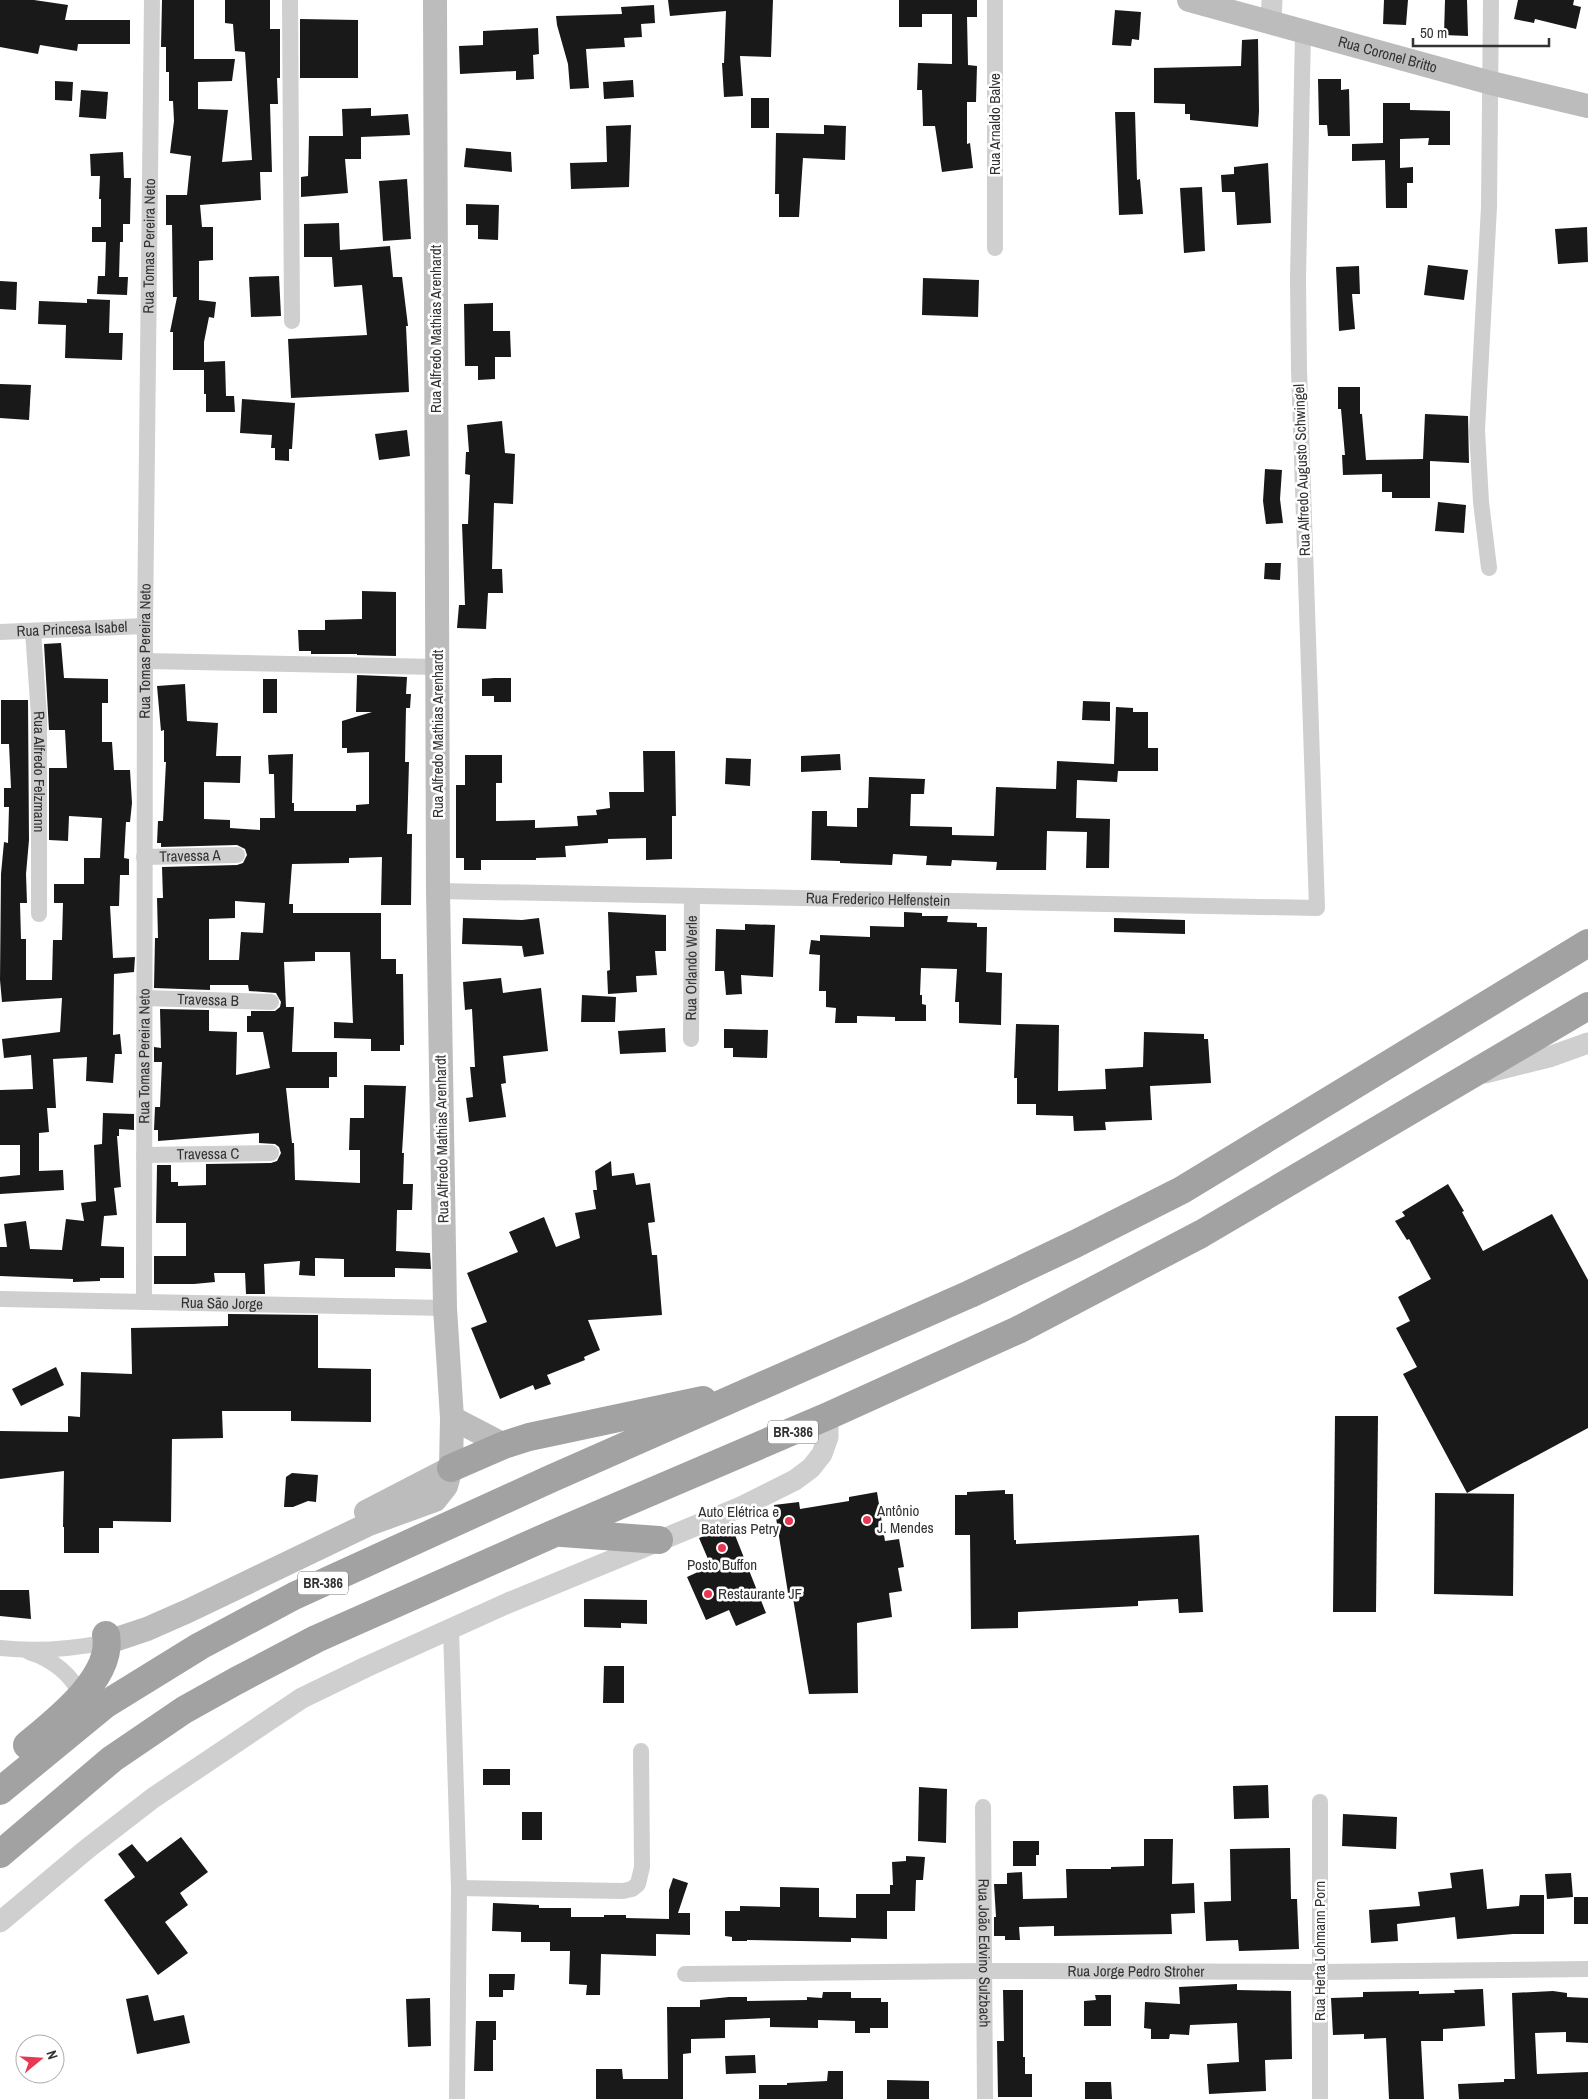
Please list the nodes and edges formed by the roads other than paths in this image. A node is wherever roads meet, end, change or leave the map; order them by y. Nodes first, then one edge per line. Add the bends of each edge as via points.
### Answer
1 (152, 0) edge
2 (290, 0) edge
3 (435, 0) edge
4 (994, 0) edge
5 (1189, 0) edge
6 (1491, 0) edge
7 (1272, 12) edge
8 (1303, 31) junction
9 (1491, 83) junction
10 (1588, 106) edge
11 (995, 248) dead end
12 (292, 321) dead end
13 (1489, 568) dead end
14 (145, 626) junction
15 (33, 630) junction
16 (0, 632) edge
17 (145, 661) junction
18 (438, 667) junction
19 (237, 855) dead end
20 (144, 857) junction
21 (438, 891) junction
22 (692, 896) junction
23 (1317, 908) joint
24 (39, 914) dead end
25 (1588, 943) edge
26 (144, 998) junction
27 (271, 1002) dead end
28 (1588, 1006) edge
29 (691, 1039) dead end
30 (1588, 1044) edge
31 (1469, 1077) junction
32 (271, 1153) dead end
33 (144, 1154) junction
34 (0, 1299) edge
35 (144, 1302) junction
36 (445, 1308) junction
37 (761, 1387) junction
38 (828, 1416) junction
39 (452, 1418) junction
40 (504, 1445) junction
41 (451, 1468) junction
42 (555, 1533) junction
43 (659, 1540) junction
44 (451, 1630) junction
45 (107, 1639) junction
46 (0, 1647) edge
47 (25, 1651) junction
48 (81, 1697) junction
49 (640, 1750) dead end
50 (0, 1768) edge
51 (0, 1791) edge
52 (1320, 1802) dead end
53 (983, 1807) dead end
54 (0, 1854) edge
55 (459, 1888) junction
56 (0, 1922) edge
57 (1588, 1969) edge
58 (983, 1971) junction
59 (1320, 1972) junction
60 (685, 1974) dead end
61 (457, 2099) edge
62 (985, 2099) edge
63 (1320, 2099) edge

1 - 14 street, Rua Tomas Pereira Neto
2 - 12 street
3 - 18 main road, Rua Alfredo Mathias Arenhardt
4 - 11 street, Rua Arnaldo Balve
5 - 7 main road, Rua Coronel Britto
6 - 9 street
7 - 8 main road, Rua Coronel Britto
8 - 9 main road, Rua Coronel Britto
8 - 23 street, Rua Alfredo Augusto Schwingel via 1299,370
9 - 10 main road, Rua Coronel Britto
9 - 13 street via 1489,207 1476,430
14 - 15 street, Rua Princesa Isabel
14 - 17 street, Rua Tomas Pereira Neto
15 - 16 street, Rua Princesa Isabel
15 - 24 street, Rua Alfredo Felzmann via 39,716
17 - 18 street
17 - 20 street, Rua Tomas Pereira Neto
18 - 21 main road, Rua Alfredo Mathias Arenhardt
19 - 20 street, Travessa A
20 - 26 street, Rua Tomas Pereira Neto
21 - 22 street, Rua Frederico Helfenstein
21 - 36 main road, Rua Alfredo Mathias Arenhardt
22 - 23 street, Rua Frederico Helfenstein
22 - 29 street, Rua Orlando Werle
25 - 37 highway, BR-386 via 1182,1190 970,1294
26 - 27 street, Travessa B
26 - 33 street, Rua Tomas Pereira Neto
28 - 31 highway, BR-386
30 - 31 street
31 - 38 highway, BR-386 via 1201,1234 1096,1290 1018,1330
32 - 33 street, Travessa C
33 - 35 street, Rua Tomas Pereira Neto
34 - 35 street, Rua São Jorge
35 - 36 street, Rua São Jorge
36 - 39 main road, Rua Alfredo Mathias Arenhardt
37 - 40 highway via 552,1431
37 - 51 highway, BR-386 via 294,1596 200,1646 106,1704
38 - 42 highway, BR-386
38 - 43 street via 828,1437 822,1454 795,1480 741,1507
39 - 40 main road
39 - 41 main road, Rua Alfredo Mathias Arenhardt
40 - 41 highway
41 - 45 main road via 293,1550
42 - 43 highway
42 - 54 highway, BR-386 via 316,1639 184,1710 112,1760
43 - 44 street
44 - 55 street
44 - 56 street via 302,1698 255,1728 153,1798
45 - 46 street
45 - 47 street via 69,1649
45 - 48 highway via 96,1678
46 - 47 street
47 - 48 street via 40,1655 65,1672
48 - 50 highway
49 - 55 street via 642,1867 638,1884 632,1889
52 - 59 street, Rua Herta Lohmann Porn
53 - 58 street, Rua João Edvino Sulzbach
55 - 61 street
57 - 59 street, Rua Jorge Pedro Stroher
58 - 59 street, Rua Jorge Pedro Stroher
58 - 60 street, Rua Jorge Pedro Stroher
58 - 62 street, Rua João Edvino Sulzbach
59 - 63 street, Rua Herta Lohmann Porn

